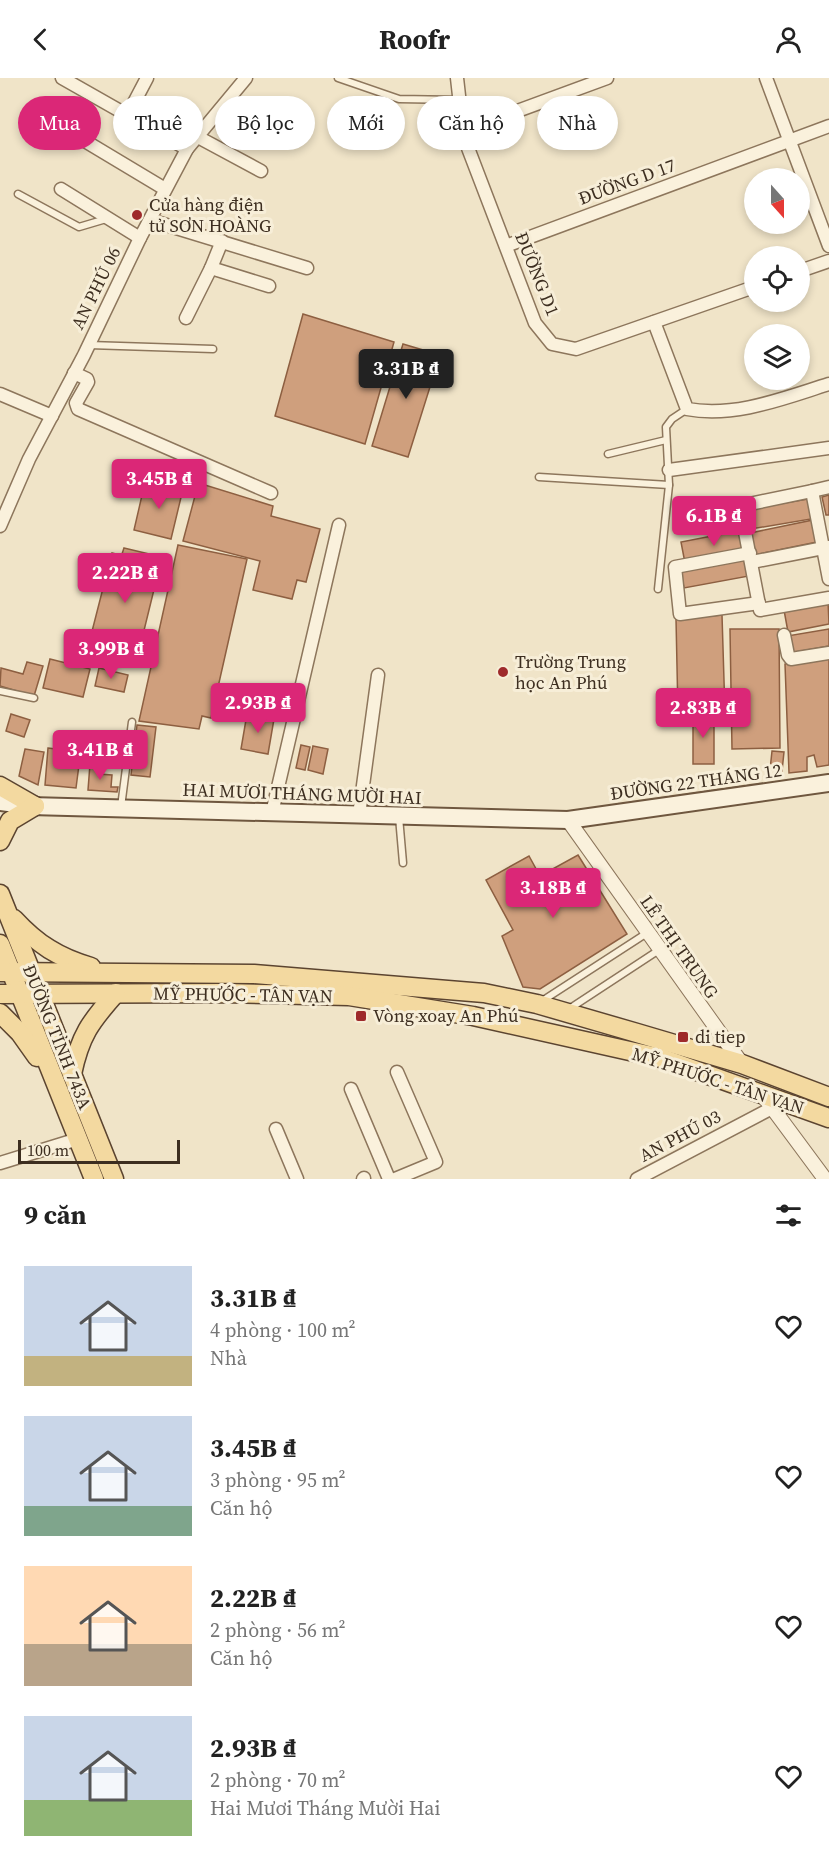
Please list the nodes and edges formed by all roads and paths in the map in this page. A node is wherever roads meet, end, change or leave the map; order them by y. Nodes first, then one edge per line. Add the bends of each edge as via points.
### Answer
1 (62, 78) edge
2 (147, 78) edge
3 (246, 78) edge
4 (338, 78) edge
5 (457, 78) edge
6 (607, 78) edge
7 (766, 78) edge
8 (138, 96) edge
9 (459, 96) edge
10 (417, 99) edge
11 (113, 108) edge
12 (525, 108) edge
13 (829, 126) edge
14 (203, 128) edge
15 (203, 140) edge
16 (790, 140) junction
17 (100, 150) edge
18 (186, 150) edge
19 (469, 150) edge
20 (261, 171) dead end
21 (60, 189) dead end
22 (165, 189) junction
23 (18, 194) dead end
24 (107, 219) junction
25 (150, 220) junction
26 (140, 238) junction
27 (222, 241) junction
28 (506, 246) junction
29 (829, 246) edge
30 (829, 261) edge
31 (211, 268) junction
32 (307, 268) dead end
33 (810, 268) edge
34 (269, 286) dead end
35 (744, 290) edge
36 (186, 318) dead end
37 (654, 322) junction
38 (88, 345) junction
39 (213, 349) dead end
40 (74, 373) junction
41 (829, 384) edge
42 (0, 394) edge
43 (687, 409) junction
44 (52, 416) junction
45 (666, 440) junction
46 (829, 448) edge
47 (609, 454) dead end
48 (669, 470) junction
49 (540, 477) dead end
50 (669, 485) junction
51 (829, 488) edge
52 (812, 491) junction
53 (271, 493) dead end
54 (740, 506) junction
55 (682, 516) dead end
56 (339, 525) dead end
57 (0, 526) edge
58 (826, 548) edge
59 (751, 557) junction
60 (829, 579) edge
61 (658, 589) dead end
62 (829, 598) edge
63 (759, 603) junction
64 (784, 635) dead end
65 (829, 653) edge
66 (378, 675) dead end
67 (0, 691) edge
68 (34, 698) dead end
69 (132, 722) dead end
70 (829, 783) edge
71 (0, 786) edge
72 (0, 802) edge
73 (35, 806) junction
74 (121, 807) junction
75 (272, 813) junction
76 (359, 815) junction
77 (399, 816) junction
78 (568, 820) junction
79 (0, 841) edge
80 (403, 863) dead end
81 (3, 902) edge
82 (647, 933) junction
83 (0, 944) edge
84 (659, 950) junction
85 (6, 972) edge
86 (32, 973) junction
87 (113, 974) junction
88 (19, 993) junction
89 (40, 993) junction
90 (116, 993) junction
91 (0, 994) edge
92 (537, 1004) junction
93 (564, 1012) junction
94 (0, 1013) edge
95 (742, 1065) junction
96 (397, 1072) dead end
97 (72, 1074) junction
98 (351, 1089) dead end
99 (829, 1097) edge
100 (62, 1099) junction
101 (767, 1101) junction
102 (829, 1118) edge
103 (276, 1129) dead end
104 (78, 1139) junction
105 (0, 1163) edge
106 (412, 1176) edge
107 (94, 1179) edge
108 (114, 1179) edge
109 (297, 1179) edge
110 (389, 1179) edge
111 (395, 1179) edge
112 (637, 1179) edge
113 (825, 1179) edge

1 - 11 street
2 - 8 street
3 - 14 street, AN PHÚ 06
4 - 10 lane via 399,99
5 - 9 street, ĐƯỜNG D1
6 - 12 street
7 - 16 street
13 - 16 street, ĐƯỜNG D 17
15 - 20 street
16 - 28 street, ĐƯỜNG D 17
16 - 29 street
17 - 22 street
18 - 22 street, AN PHÚ 06
19 - 28 street, ĐƯỜNG D1
21 - 24 street
22 - 25 street, AN PHÚ 06
23 - 24 lane via 79,227
24 - 26 street
25 - 26 street, AN PHÚ 06
25 - 27 street
26 - 38 street, AN PHÚ 06
27 - 31 street
27 - 32 street
28 - 37 street, ĐƯỜNG D1 via 535,323 552,344 576,349
30 - 33 street
31 - 34 street
31 - 36 street
35 - 37 street, ĐƯỜNG D1
37 - 43 street
38 - 39 lane
38 - 40 street, AN PHÚ 06
40 - 44 street, AN PHÚ 06
40 - 53 street via 88,382 76,403 78,409
41 - 43 street via 752,407
42 - 44 street
43 - 45 lane via 666,427
44 - 57 street, AN PHÚ 06
45 - 47 lane
45 - 48 lane
46 - 48 street
48 - 50 lane
49 - 50 lane
50 - 61 lane
51 - 52 street
52 - 54 street
52 - 58 street
54 - 55 street
54 - 59 street
56 - 75 street
58 - 59 street
58 - 60 street
59 - 63 street
59 - 63 street via 675,567 680,614
62 - 63 street via 760,610
64 - 65 street via 791,659
66 - 76 street
67 - 68 lane
69 - 74 lane
70 - 78 main road, ĐƯỜNG 22 THÁNG 12
71 - 73 main road
72 - 73 main road, HAI MƯƠI THÁNG MƯỜI HAI
73 - 74 main road, HAI MƯƠI THÁNG MƯỜI HAI
73 - 79 main road via 10,821
74 - 75 main road, HAI MƯƠI THÁNG MƯỜI HAI
75 - 76 main road, HAI MƯƠI THÁNG MƯỜI HAI
76 - 77 main road, HAI MƯƠI THÁNG MƯỜI HAI
77 - 78 main road, HAI MƯƠI THÁNG MƯỜI HAI
77 - 80 lane
78 - 82 street, LÊ THỊ TRUNG
81 - 86 main road, ĐƯỜNG TỈNH 743A
81 - 87 main road via 40,943 67,960
82 - 84 street, LÊ THỊ TRUNG
82 - 92 lane
83 - 85 main road, ĐƯỜNG TỈNH 743A
84 - 93 lane
84 - 95 street, LÊ THỊ TRUNG
85 - 86 main road, MỸ PHƯỚC - TÂN VẠN
85 - 88 main road, ĐƯỜNG TỈNH 743A
86 - 87 main road, MỸ PHƯỚC - TÂN VẠN
86 - 89 main road, ĐƯỜNG TỈNH 743A
87 - 92 main road, MỸ PHƯỚC - TÂN VẠN via 254,974 484,993
88 - 89 main road, MỸ PHƯỚC - TÂN VẠN
88 - 91 main road, MỸ PHƯỚC - TÂN VẠN
88 - 100 main road, ĐƯỜNG TỈNH 743A
89 - 90 main road, MỸ PHƯỚC - TÂN VẠN
89 - 97 main road, ĐƯỜNG TỈNH 743A
90 - 97 main road via 80,1041
90 - 101 main road, MỸ PHƯỚC - TÂN VẠN via 349,996 472,1016 661,1058
92 - 93 main road, MỸ PHƯỚC - TÂN VẠN
93 - 95 main road, MỸ PHƯỚC - TÂN VẠN
94 - 100 main road via 27,1043
95 - 99 main road, MỸ PHƯỚC - TÂN VẠN
95 - 101 main road
96 - 106 street via 436,1162
97 - 108 main road, ĐƯỜNG TỈNH 743A
98 - 110 street
100 - 104 main road, ĐƯỜNG TỈNH 743A
101 - 102 main road, MỸ PHƯỚC - TÂN VẠN
101 - 112 street, AN PHÚ 03
101 - 113 street
103 - 109 street
104 - 105 street
104 - 107 main road, ĐƯỜNG TỈNH 743A
106 - 111 street

